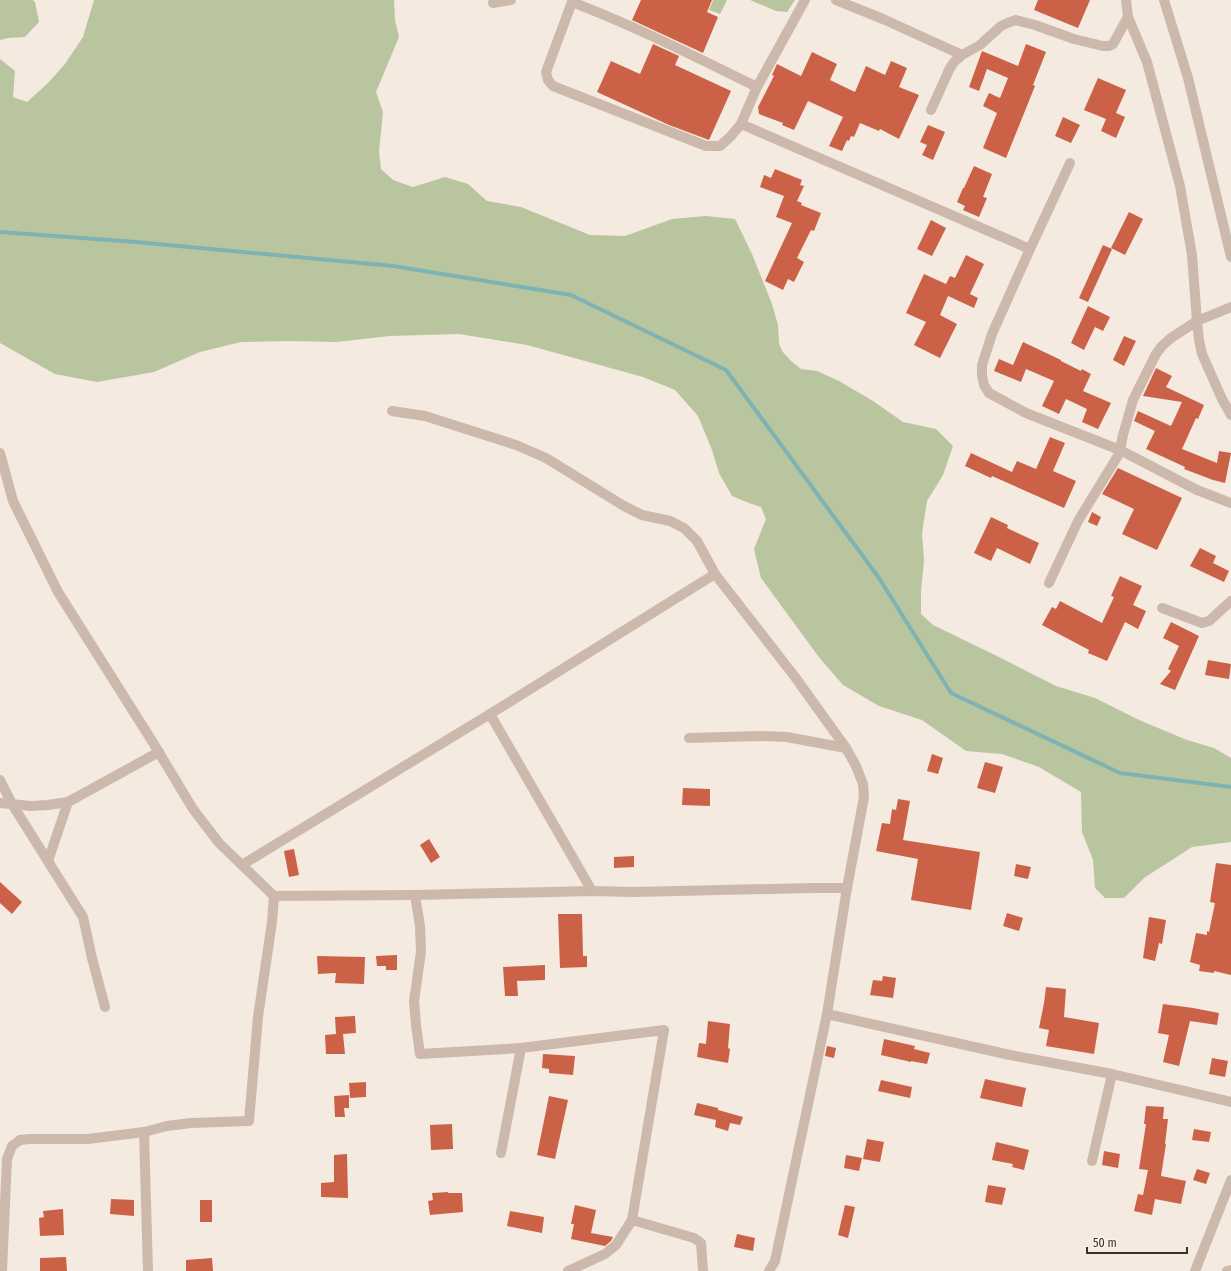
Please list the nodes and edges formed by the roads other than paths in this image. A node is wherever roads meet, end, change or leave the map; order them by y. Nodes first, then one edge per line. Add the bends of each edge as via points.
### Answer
1 (511, 0) edge
2 (805, 0) edge
3 (836, 0) edge
4 (1126, 0) edge
5 (1164, 0) edge
6 (569, 1) edge
7 (494, 3) dead end
8 (1128, 17) junction
9 (962, 55) junction
10 (757, 87) junction
11 (931, 110) dead end
12 (741, 124) junction
13 (1070, 163) dead end
14 (1030, 249) junction
15 (1231, 257) edge
16 (1231, 307) edge
17 (1197, 321) junction
18 (392, 411) dead end
19 (1231, 415) edge
20 (1120, 450) junction
21 (0, 453) edge
22 (1231, 504) edge
23 (715, 574) junction
24 (1049, 583) dead end
25 (1231, 601) edge
26 (1162, 608) dead end
27 (490, 714) junction
28 (689, 738) dead end
29 (846, 748) junction
30 (159, 752) junction
31 (0, 780) edge
32 (68, 802) junction
33 (0, 803) edge
34 (12, 804) junction
35 (48, 861) junction
36 (242, 865) junction
37 (847, 888) junction
38 (592, 891) junction
39 (415, 895) junction
40 (274, 896) junction
41 (105, 1007) dead end
42 (827, 1014) junction
43 (521, 1048) junction
44 (1112, 1074) junction
45 (1231, 1102) edge
46 (144, 1132) junction
47 (501, 1153) dead end
48 (1092, 1161) dead end
49 (1231, 1180) edge
50 (632, 1220) junction
51 (1231, 1270) edge
52 (2, 1271) edge
53 (148, 1271) edge
54 (568, 1271) edge
55 (703, 1271) edge
56 (769, 1271) edge
57 (1195, 1271) edge
58 (1227, 1271) edge

1 - 7 street
2 - 10 street
3 - 9 street
4 - 8 street
5 - 15 street via 1188,78
6 - 10 street via 639,30
6 - 12 street via 546,72 553,86 706,146 720,146
8 - 9 street via 1113,44 1109,46 1016,20 1001,26 980,45
8 - 17 street via 1147,62 1180,186 1192,255
9 - 11 street via 948,70
10 - 12 street
12 - 14 street
13 - 14 street
14 - 20 street via 992,334 982,365 984,385 989,393 1026,413
16 - 17 street
17 - 19 street via 1202,354
17 - 20 street via 1171,338 1156,354 1133,400
18 - 23 street via 425,416 516,445 546,458 624,506 642,515 670,521 684,528 697,541
20 - 22 street via 1197,490
20 - 24 street via 1078,521
21 - 30 street via 13,501 58,592
23 - 27 street
23 - 29 street
25 - 26 street via 1209,621 1202,623
27 - 36 street
27 - 38 street
28 - 29 street via 787,737
29 - 37 street via 863,784 864,797
30 - 32 street
30 - 36 street via 193,809 219,843
31 - 34 street
32 - 34 street via 48,806
32 - 35 street
33 - 34 street
34 - 35 street
35 - 41 street via 83,917
36 - 40 street
37 - 38 street
37 - 42 street
38 - 39 street
39 - 40 street
39 - 43 street via 421,952 414,1001 420,1054
40 - 46 street via 258,1018 249,1121 191,1123
42 - 44 street via 1010,1056
42 - 56 street via 774,1261
43 - 47 street
43 - 50 street via 664,1030
44 - 45 street
44 - 48 street
46 - 52 street via 88,1139 20,1140 12,1146 7,1159
46 - 53 street
49 - 57 street
50 - 54 street via 616,1245 605,1254
50 - 55 street via 694,1238 700,1243
51 - 58 street

